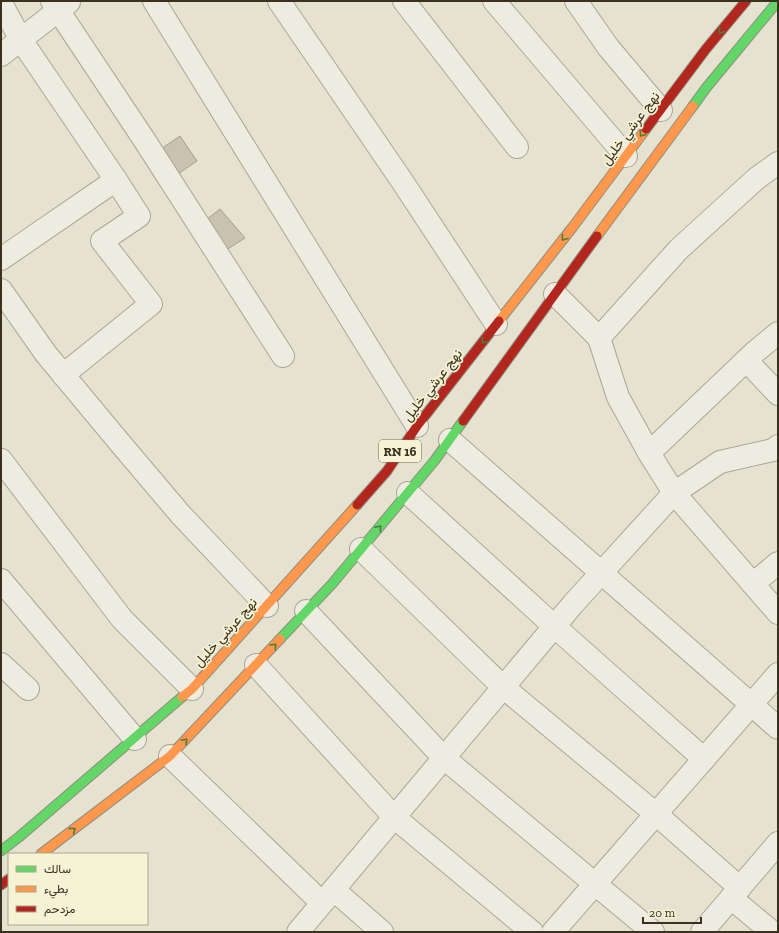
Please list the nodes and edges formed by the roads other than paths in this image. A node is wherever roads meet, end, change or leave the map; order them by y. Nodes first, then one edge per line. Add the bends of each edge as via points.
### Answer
1 (154, 1) edge
2 (279, 1) edge
3 (404, 1) edge
4 (494, 1) edge
5 (576, 1) edge
6 (746, 1) edge
7 (778, 1) edge
8 (1, 3) edge
9 (60, 4) edge
10 (21, 40) junction
11 (1, 55) edge
12 (661, 110) junction
13 (517, 147) dead end
14 (626, 156) junction
15 (778, 163) edge
16 (116, 180) junction
17 (1, 259) edge
18 (555, 294) junction
19 (2, 295) edge
20 (496, 324) junction
21 (778, 333) edge
22 (599, 338) junction
23 (283, 356) dead end
24 (747, 361) junction
25 (63, 375) junction
26 (778, 394) edge
27 (417, 426) junction
28 (450, 440) junction
29 (778, 446) edge
30 (649, 454) junction
31 (1, 460) edge
32 (674, 492) junction
33 (408, 493) junction
34 (361, 549) junction
35 (778, 564) edge
36 (601, 573) junction
37 (1, 580) edge
38 (753, 584) junction
39 (267, 606) junction
40 (306, 611) junction
41 (778, 613) edge
42 (554, 626) junction
43 (1, 664) edge
44 (256, 665) junction
45 (778, 674) edge
46 (503, 687) junction
47 (28, 689) dead end
48 (192, 689) junction
49 (751, 704) junction
50 (778, 728) edge
51 (135, 738) junction
52 (170, 756) junction
53 (444, 758) junction
54 (704, 759) junction
55 (656, 814) junction
56 (394, 817) junction
57 (778, 843) edge
58 (1, 851) edge
59 (43, 853) edge
60 (594, 884) junction
61 (735, 893) junction
62 (328, 897) junction
63 (298, 932) edge
64 (382, 932) edge
65 (532, 932) edge
66 (553, 932) edge
67 (653, 932) edge
68 (702, 932) edge
69 (772, 932) edge

1 - 27 street
2 - 20 street via 402,180
3 - 13 street
4 - 14 street
5 - 12 street via 608,47
6 -> 12 highway, نهج عرشي خليل / RN 16 via 706,49
7 - 18 highway, RN 16 via 706,88
8 - 10 street
9 - 10 street
9 - 23 street
10 - 11 street
10 - 16 street
12 -> 14 highway, نهج عرشي خليل / RN 16
14 -> 20 highway, نهج عرشي خليل / RN 16
15 - 22 street via 757,178 679,249
16 - 17 street
16 - 25 street via 139,216 102,241 151,304
18 - 22 street
18 - 28 highway, RN 16
19 - 25 street
20 -> 27 highway, نهج عرشي خليل / RN 16
21 - 24 street
22 - 30 street via 618,397
24 - 26 street
24 - 30 street
25 - 39 street via 181,515
27 - 39 highway, نهج عرشي خليل / RN 16 via 387,471
28 - 33 highway, RN 16
28 - 36 street
29 - 32 street via 773,450 720,462
30 - 32 street
31 - 48 street via 122,619
32 - 36 street
32 - 38 street
34 -> 33 highway, RN 16
33 - 42 street
34 - 40 highway, RN 16
34 - 46 street
35 - 38 street
36 - 42 street
36 - 49 street
37 - 51 street
38 - 41 street
39 - 48 highway, نهج عرشي خليل / RN 16
44 -> 40 highway, RN 16
40 - 53 street
42 - 46 street
42 - 54 street
43 - 47 street
52 -> 44 highway, RN 16
44 - 56 street
45 - 49 street
46 - 53 street
46 - 55 street
48 - 51 highway, نهج عرشي خليل / RN 16
49 - 50 street
49 - 54 street
51 - 58 highway, نهج عرشي خليل / RN 16
59 -> 52 highway, RN 16
52 - 62 street
53 - 56 street
53 - 60 street
54 - 55 street
55 - 60 street
55 - 61 street
56 - 62 street
56 - 65 street
57 - 61 street
60 - 66 street
60 - 67 street
61 - 68 street
61 - 69 street
62 - 63 street
62 - 64 street

